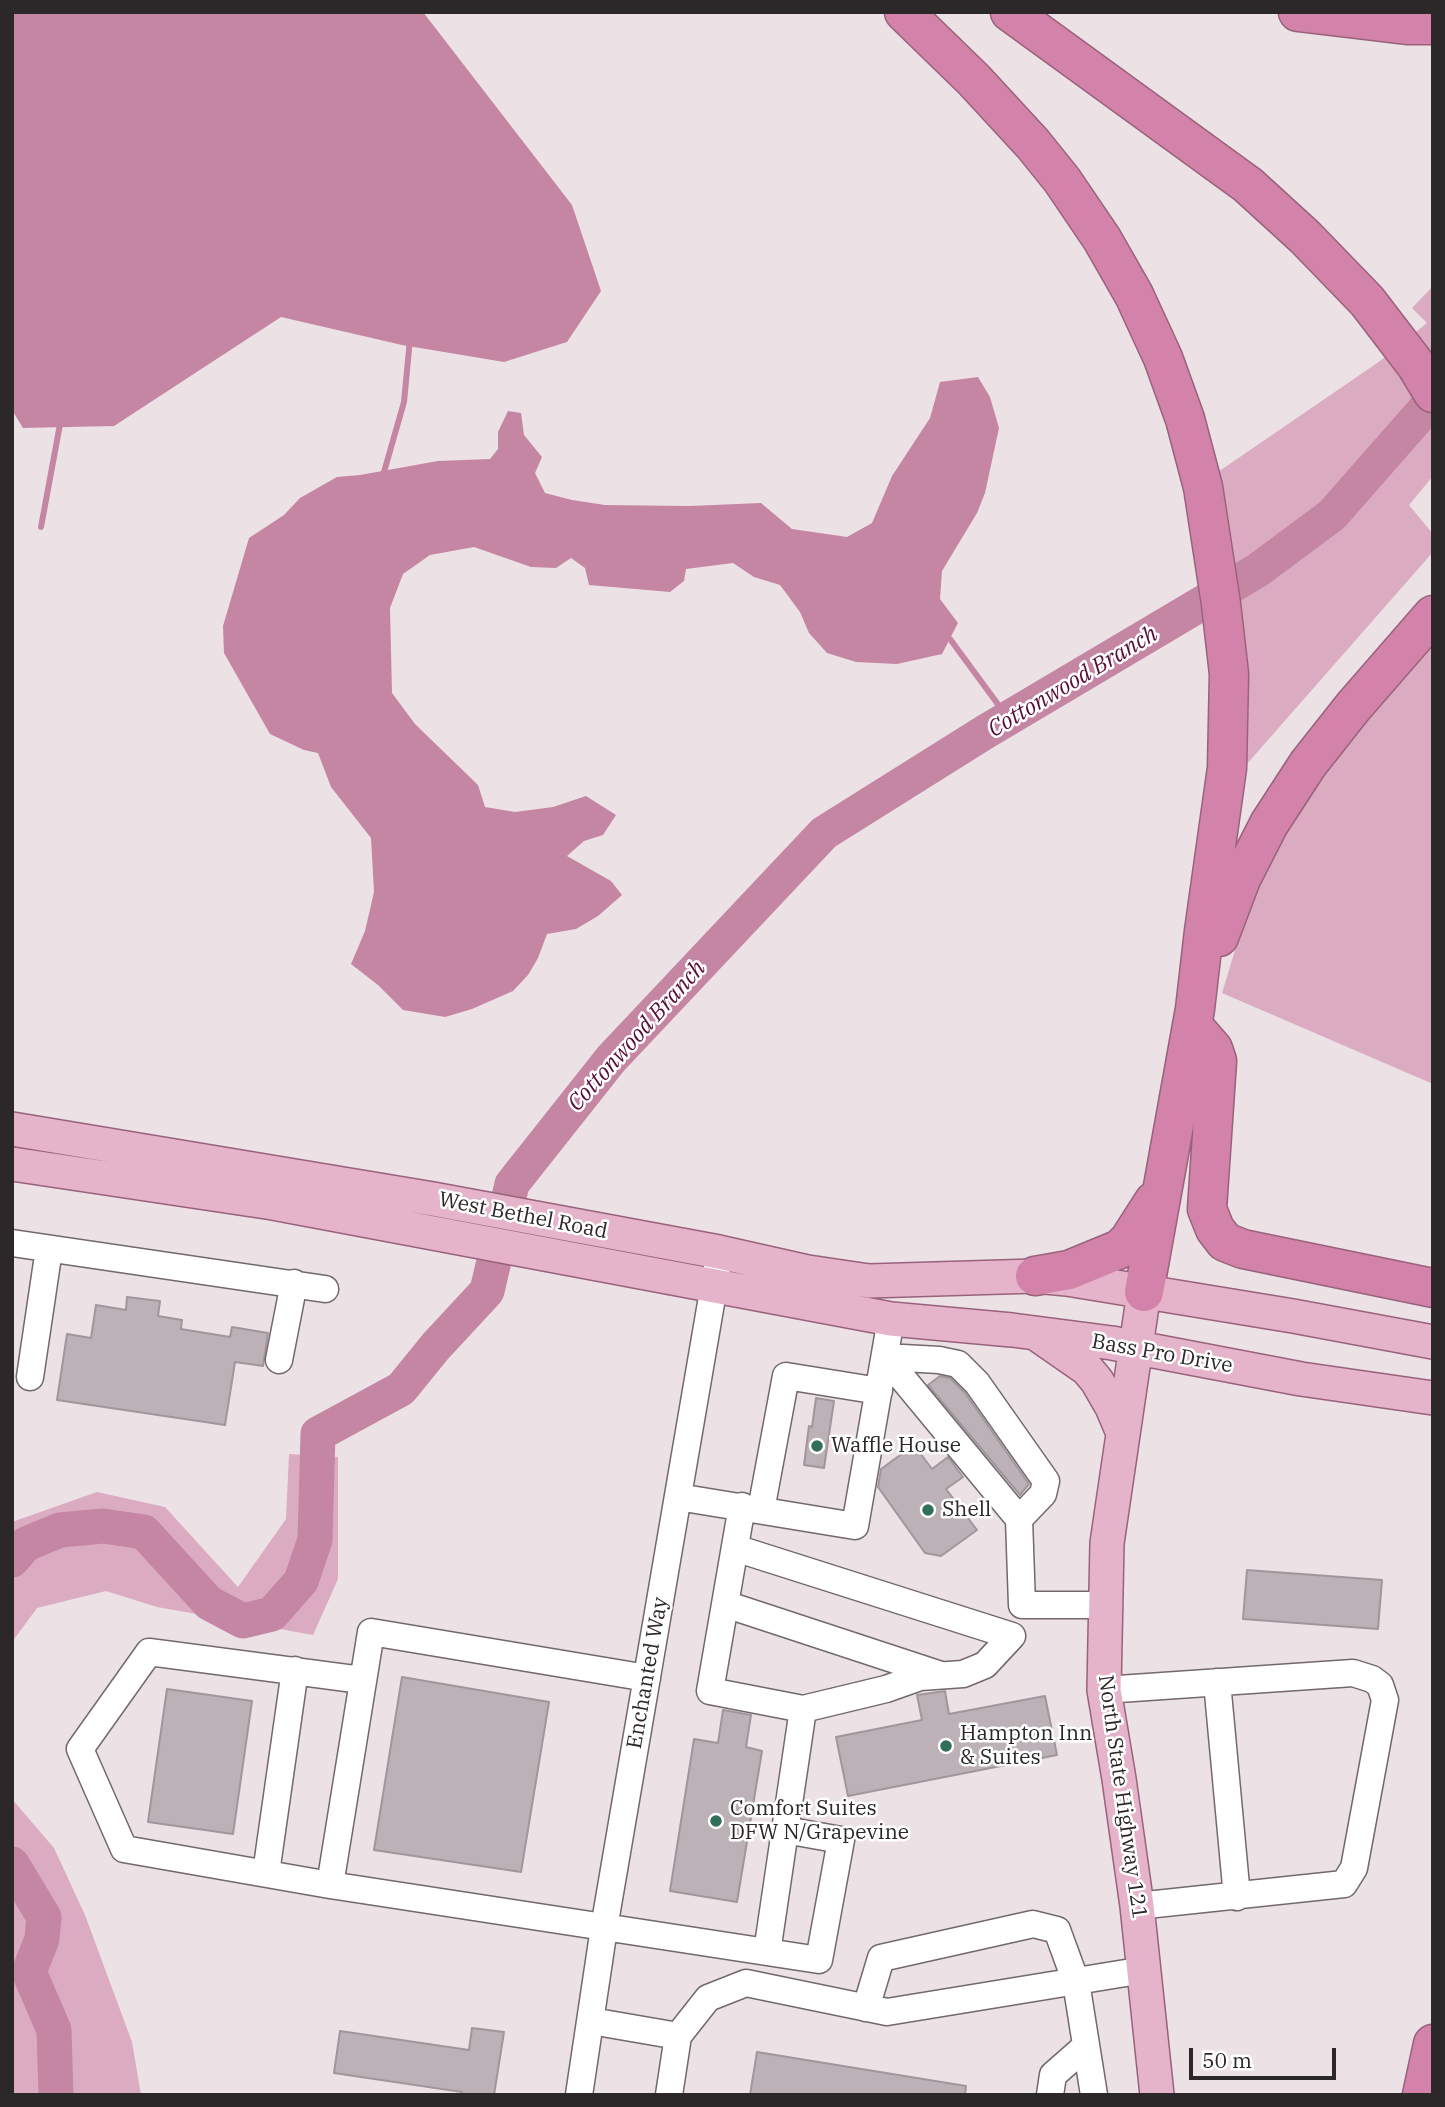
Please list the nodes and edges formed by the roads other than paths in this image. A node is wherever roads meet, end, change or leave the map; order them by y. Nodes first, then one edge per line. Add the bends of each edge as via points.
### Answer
1 (904, 12) edge
2 (1010, 12) edge
3 (1298, 12) edge
4 (1433, 25) edge
5 (1433, 393) edge
6 (1433, 615) edge
7 (1194, 1018) junction
8 (12, 1129) edge
9 (12, 1164) edge
10 (1162, 1188) junction
11 (12, 1243) edge
12 (49, 1249) junction
13 (719, 1252) junction
14 (1035, 1276) junction
15 (294, 1283) junction
16 (714, 1286) junction
17 (1433, 1288) edge
18 (325, 1289) dead end
19 (1144, 1292) junction
20 (891, 1319) junction
21 (1036, 1334) junction
22 (1433, 1342) edge
23 (1137, 1347) junction
24 (885, 1357) junction
25 (279, 1360) dead end
26 (30, 1377) dead end
27 (879, 1391) junction
28 (1433, 1398) edge
29 (1123, 1433) junction
30 (678, 1497) junction
31 (752, 1508) junction
32 (1019, 1519) junction
33 (735, 1548) junction
34 (725, 1604) junction
35 (1022, 1605) junction
36 (1106, 1605) junction
37 (1012, 1636) junction
38 (295, 1670) junction
39 (943, 1676) junction
40 (647, 1678) junction
41 (362, 1680) junction
42 (1217, 1682) junction
43 (1104, 1690) junction
44 (803, 1709) junction
45 (785, 1830) junction
46 (266, 1873) junction
47 (330, 1885) junction
48 (1237, 1896) junction
49 (1137, 1906) junction
50 (604, 1928) junction
51 (767, 1952) junction
52 (1144, 1970) junction
53 (1076, 1982) junction
54 (866, 2008) junction
55 (591, 2021) junction
56 (678, 2036) junction
57 (1433, 2044) edge
58 (1086, 2046) junction
59 (579, 2095) edge
60 (669, 2095) edge
61 (1050, 2095) edge
62 (1094, 2095) edge
63 (1157, 2095) edge
64 (1422, 2095) edge

1 - 7 highway via 974,80 1062,180 1134,295 1185,419 1203,487 1221,604 1230,717
2 - 5 highway via 1248,185 1367,301
3 - 4 highway
6 - 7 highway via 1308,764 1269,824 1222,927
7 - 10 highway
7 - 17 highway via 1217,1061 1207,1209 1226,1242
8 - 13 main road, West Bethel Road
9 - 16 main road, West Bethel Road via 273,1203
10 - 14 highway via 1120,1249 1069,1270
10 - 19 highway
11 - 12 street
12 - 15 street
12 - 26 street
13 - 14 main road, West Bethel Road via 869,1281
13 - 16 street, Enchanted Way
14 - 19 main road
15 - 18 street
15 - 25 street
16 - 20 main road, West Bethel Road
16 - 30 street, Enchanted Way
19 - 22 main road
19 - 23 main road, North State Highway 121
20 - 21 main road, Bass Pro Drive
20 - 24 street
21 - 23 main road, Bass Pro Drive
21 - 29 main road via 1087,1369
23 - 28 main road, Bass Pro Drive via 1301,1379
23 - 29 main road, North State Highway 121
24 - 27 street
24 - 32 street
24 - 32 street via 958,1364 977,1383 1046,1481 1043,1494
27 - 31 street via 786,1376
27 - 31 street via 855,1526
29 - 36 main road, North State Highway 121 via 1107,1543
30 - 31 street
30 - 40 street, Enchanted Way
31 - 33 street
32 - 35 street
33 - 34 street
33 - 37 street
34 - 39 street
34 - 44 street via 710,1691
35 - 36 street
35 - 37 street
36 - 43 main road, North State Highway 121
37 - 39 street via 985,1665
38 - 41 street
38 - 46 street
38 - 46 street via 149,1652 80,1749 124,1849
39 - 44 street via 920,1677
40 - 41 street via 371,1632
40 - 50 street, Enchanted Way
41 - 47 street
42 - 43 street
42 - 48 street
42 - 48 street via 1353,1673 1380,1685 1385,1700 1354,1868 1344,1884
43 - 49 main road, North State Highway 121
44 - 45 street
45 - 51 street
45 - 51 street via 841,1840 819,1960
46 - 47 street
47 - 50 street
48 - 49 street
49 - 52 main road, North State Highway 121
50 - 51 street
50 - 55 street, Enchanted Way
52 - 53 street
52 - 63 main road, North State Highway 121
53 - 54 street via 887,2012
53 - 54 street via 1057,1930 1033,1924 881,1958
53 - 58 street
54 - 56 street via 746,1983 708,1998
55 - 56 street
55 - 59 street, Enchanted Way
56 - 60 street
57 - 64 highway
58 - 61 street via 1053,2075
58 - 62 street

